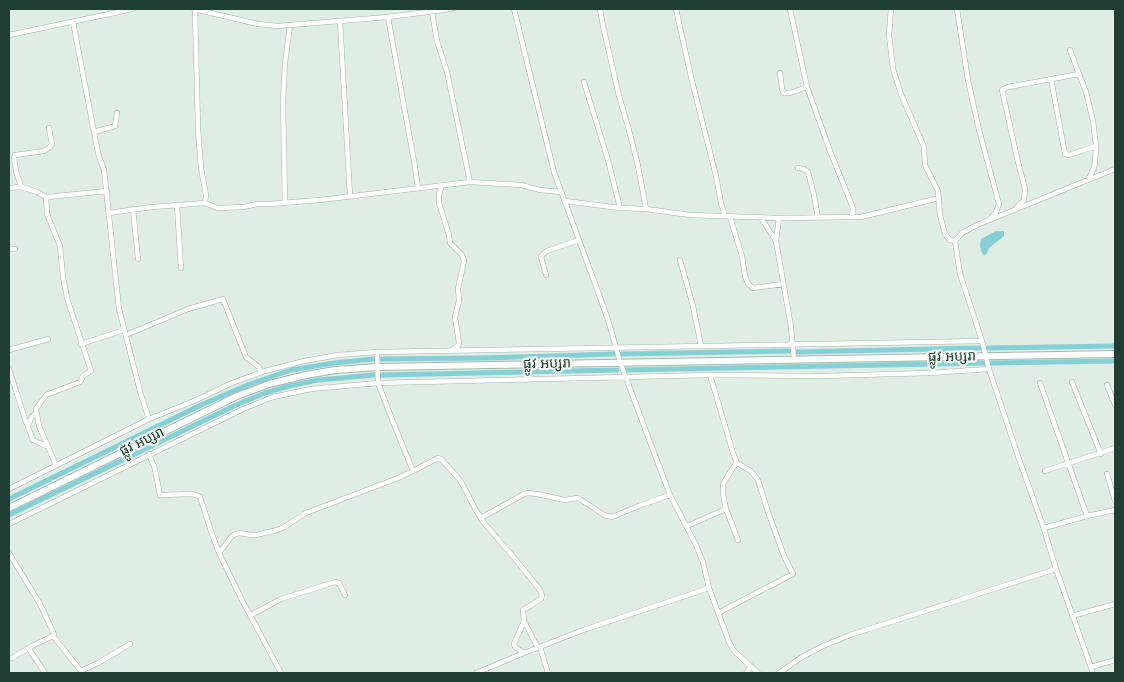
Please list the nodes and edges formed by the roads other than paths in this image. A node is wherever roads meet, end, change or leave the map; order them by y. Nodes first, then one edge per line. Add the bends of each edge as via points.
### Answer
1 (134, 9) edge
2 (195, 9) edge
3 (452, 9) edge
4 (514, 9) edge
5 (600, 9) edge
6 (676, 9) edge
7 (790, 9) edge
8 (891, 9) edge
9 (957, 9) edge
10 (432, 12) junction
11 (388, 17) junction
12 (340, 21) junction
13 (73, 22) junction
14 (290, 25) junction
15 (9, 35) edge
16 (1070, 50) dead end
17 (780, 73) dead end
18 (1080, 74) junction
19 (1051, 79) junction
20 (584, 82) dead end
21 (807, 87) junction
22 (118, 113) dead end
23 (49, 128) dead end
24 (94, 132) junction
25 (1096, 146) junction
26 (798, 168) dead end
27 (1115, 169) edge
28 (1088, 180) junction
29 (470, 182) junction
30 (442, 186) junction
31 (20, 187) junction
32 (9, 188) edge
33 (418, 188) junction
34 (107, 191) junction
35 (561, 192) junction
36 (350, 196) junction
37 (46, 197) junction
38 (939, 198) junction
39 (565, 201) junction
40 (205, 202) junction
41 (285, 202) junction
42 (177, 206) junction
43 (620, 208) junction
44 (646, 209) junction
45 (133, 210) junction
46 (1014, 211) junction
47 (109, 213) junction
48 (728, 216) junction
49 (852, 217) junction
50 (761, 218) junction
51 (780, 218) junction
52 (818, 218) junction
53 (988, 221) junction
54 (579, 240) junction
55 (776, 241) junction
56 (955, 241) junction
57 (9, 249) edge
58 (15, 249) dead end
59 (138, 259) dead end
60 (680, 260) dead end
61 (181, 268) dead end
62 (546, 275) dead end
63 (783, 284) junction
64 (125, 332) junction
65 (48, 339) dead end
66 (982, 341) junction
67 (81, 344) junction
68 (792, 344) junction
69 (701, 346) junction
70 (616, 348) junction
71 (9, 350) edge
72 (452, 350) junction
73 (376, 352) junction
74 (1115, 354) edge
75 (986, 356) junction
76 (794, 359) junction
77 (620, 362) junction
78 (378, 367) junction
79 (9, 369) edge
80 (989, 369) junction
81 (261, 372) junction
82 (710, 375) junction
83 (626, 377) junction
84 (1072, 382) dead end
85 (378, 383) junction
86 (1040, 383) dead end
87 (1107, 384) dead end
88 (1115, 406) edge
89 (36, 412) junction
90 (149, 419) junction
91 (28, 427) junction
92 (48, 447) junction
93 (1115, 448) edge
94 (149, 454) junction
95 (1101, 454) junction
96 (737, 463) junction
97 (1068, 464) junction
98 (56, 465) junction
99 (413, 471) junction
100 (1045, 471) dead end
101 (1107, 474) dead end
102 (9, 489) edge
103 (670, 495) junction
104 (1115, 502) edge
105 (9, 508) edge
106 (726, 510) junction
107 (1115, 510) edge
108 (1087, 516) junction
109 (480, 518) junction
110 (9, 524) edge
111 (687, 526) junction
112 (1044, 528) junction
113 (738, 540) dead end
114 (9, 553) edge
115 (219, 553) junction
116 (1056, 569) junction
117 (709, 588) junction
118 (345, 595) dead end
119 (1115, 604) edge
120 (718, 613) junction
121 (250, 616) junction
122 (1072, 616) junction
123 (524, 620) junction
124 (53, 636) junction
125 (130, 644) dead end
126 (539, 647) junction
127 (28, 649) junction
128 (524, 652) junction
129 (12, 658) dead end
130 (1115, 660) edge
131 (751, 666) junction
132 (1091, 667) junction
133 (485, 671) edge
134 (45, 673) edge
135 (281, 673) edge
136 (476, 673) edge
137 (548, 673) edge
138 (746, 673) edge
139 (758, 673) edge
140 (779, 673) edge
141 (1093, 673) edge

1 - 13 street
2 - 14 street via 270,26
2 - 40 street via 198,129
3 - 10 street
4 - 35 street
5 - 44 street
6 - 48 street via 721,203
7 - 21 street
8 - 38 street via 892,65 924,147 925,165
9 - 53 street via 968,80 999,204
10 - 11 street
10 - 29 street
11 - 12 street
11 - 33 street
12 - 14 street
12 - 36 street
13 - 15 street
13 - 24 street
14 - 41 street via 283,101
16 - 18 street
17 - 21 street via 784,93
18 - 19 street
18 - 25 street
19 - 25 street via 1065,154
19 - 46 street via 1002,90 1026,192 1023,202
20 - 43 street
21 - 49 street via 852,208
22 - 24 street via 116,126
23 - 31 street via 50,147 14,157
24 - 34 street
25 - 28 street via 1094,168
26 - 52 street via 808,172
27 - 28 street
28 - 46 street
29 - 30 street
29 - 35 street via 521,185
30 - 33 street
30 - 72 street via 439,204 450,244 464,261 455,317 459,343
31 - 32 street
31 - 37 street
33 - 36 street
34 - 37 street
34 - 47 street
35 - 39 street
36 - 41 street
37 - 67 street via 48,214 60,246 67,298
38 - 49 street
38 - 56 street via 945,234
39 - 43 street
39 - 54 street
40 - 41 street via 224,208
40 - 42 street
42 - 45 street
42 - 61 street
43 - 44 street
44 - 48 street
45 - 47 street
45 - 59 street
46 - 53 street
47 - 64 street via 118,304
48 - 50 street
48 - 63 street via 748,284 753,288
49 - 52 street
50 - 51 street
50 - 55 street
51 - 52 street
51 - 55 street
53 - 56 street via 962,232
54 - 62 street via 543,254
54 - 70 street
55 - 63 street
56 - 66 street via 960,274
57 - 58 street
60 - 69 street
63 - 68 street
64 - 67 street
64 - 81 street via 223,299 246,357
64 - 90 street
65 - 71 street
66 - 68 street
66 - 75 street
67 - 89 street via 90,371 80,382 46,395
68 - 69 street
68 - 76 street
69 - 70 street
70 - 72 street
70 - 77 street
72 - 73 street
73 - 78 street
73 - 81 street via 338,355
74 - 75 street, ផ្លូវ អប្សរា
75 - 76 street, ផ្លូវ អប្សរា
75 - 80 street
76 - 77 street, ផ្លូវ អប្សរា
77 - 78 street, ផ្លូវ អប្សរា
77 - 83 street
78 - 85 street
78 - 105 street, ផ្លូវ អប្សរា via 306,374 237,396
79 - 91 street
80 - 82 street via 821,376
80 - 112 street
81 - 90 street
82 - 83 street
82 - 96 street
83 - 85 street
83 - 103 street
84 - 95 street
85 - 94 street via 311,389 273,397 243,408
85 - 99 street
86 - 97 street
87 - 88 street
89 - 91 street
89 - 92 street
90 - 98 street
91 - 92 street via 33,440
92 - 98 street
93 - 95 street
94 - 110 street
94 - 115 street via 160,495 193,494 200,497
95 - 97 street
96 - 106 street via 723,484
96 - 120 street via 751,471 758,480 766,509 793,574
97 - 100 street
97 - 108 street
98 - 102 street
99 - 109 street via 441,458 460,480
99 - 115 street via 306,513 277,530 251,536 236,534
101 - 104 street
103 - 109 street via 612,517 578,498 565,500 528,493
103 - 111 street
106 - 111 street
106 - 113 street
107 - 108 street
108 - 112 street
109 - 123 street via 541,593 540,600 523,610
111 - 117 street
112 - 116 street
114 - 124 street via 45,614
115 - 121 street
116 - 122 street
116 - 140 street via 850,635 802,657
117 - 120 street
117 - 126 street
118 - 121 street via 339,583 335,582 281,600
119 - 122 street
120 - 131 street via 734,651
121 - 135 street
122 - 132 street
123 - 126 street
123 - 128 street via 514,644
124 - 125 street via 81,671
124 - 127 street
126 - 128 street
126 - 137 street
127 - 129 street
127 - 134 street
128 - 133 street
130 - 132 street
131 - 138 street
131 - 139 street
132 - 141 street
133 - 136 street

